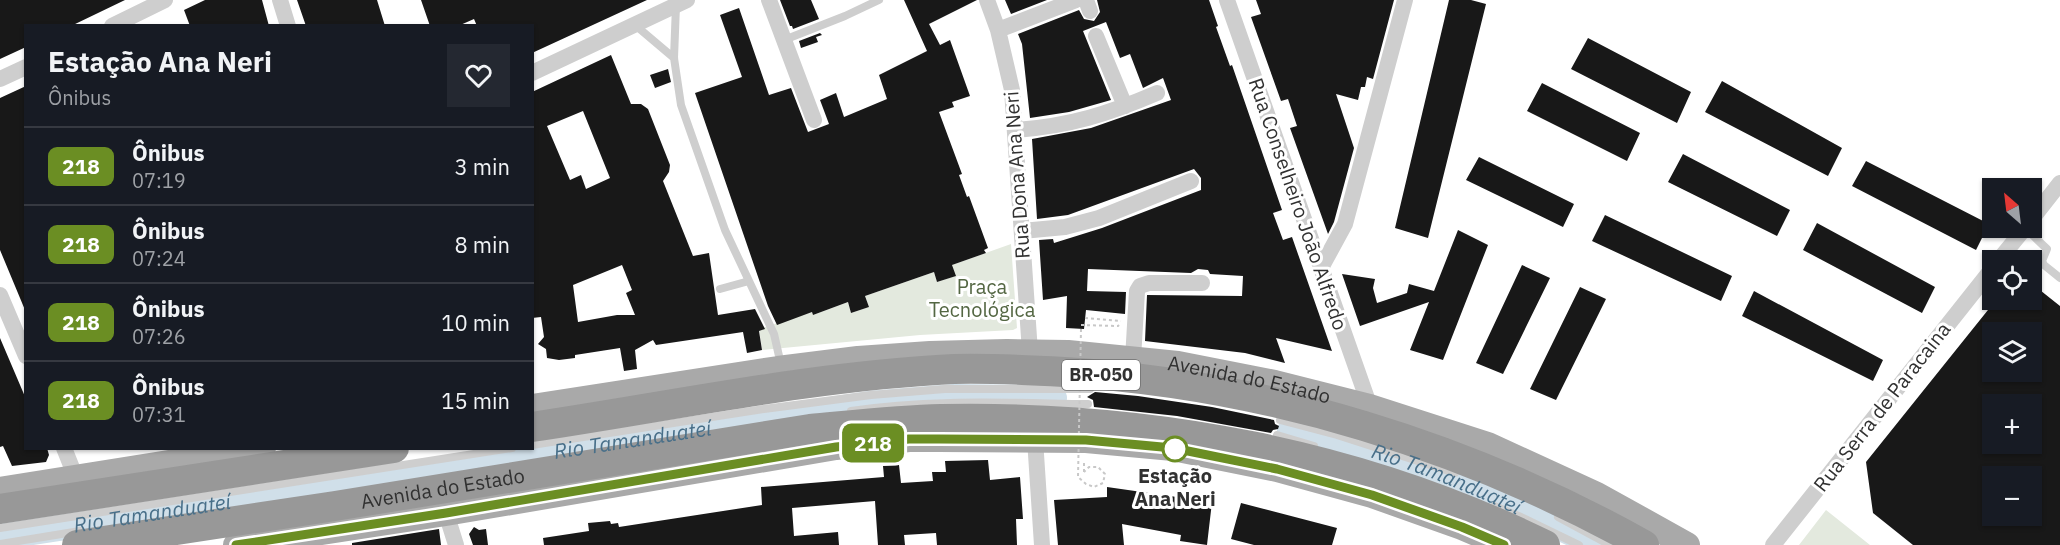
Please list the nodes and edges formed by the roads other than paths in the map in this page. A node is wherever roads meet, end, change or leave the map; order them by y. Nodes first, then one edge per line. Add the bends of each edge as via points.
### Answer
1 (165, 0) edge
2 (280, 0) edge
3 (770, 0) edge
4 (879, 0) edge
5 (987, 0) edge
6 (1076, 0) edge
7 (1227, 0) edge
8 (1405, 0) edge
9 (682, 2) edge
10 (116, 24) edge
11 (287, 24) edge
12 (635, 25) junction
13 (998, 30) junction
14 (1096, 36) dead end
15 (784, 40) junction
16 (674, 58) junction
17 (24, 68) edge
18 (534, 72) edge
19 (0, 79) edge
20 (1157, 93) dead end
21 (1125, 106) junction
22 (814, 120) dead end
23 (1016, 130) junction
24 (1191, 181) dead end
25 (2060, 183) edge
26 (2042, 206) edge
27 (1022, 231) junction
28 (2017, 238) edge
29 (2035, 238) edge
30 (2007, 250) edge
31 (1321, 268) junction
32 (2060, 278) edge
33 (749, 281) junction
34 (1982, 282) edge
35 (1203, 283) dead end
36 (720, 289) dead end
37 (0, 295) edge
38 (24, 312) edge
39 (5, 321) edge
40 (1030, 352) junction
41 (24, 353) edge
42 (1133, 359) junction
43 (778, 369) junction
44 (1090, 389) dead end
45 (1088, 404) dead end
46 (534, 407) edge
47 (1370, 407) junction
48 (838, 413) dead end
49 (1280, 420) dead end
50 (534, 427) edge
51 (1277, 435) dead end
52 (1035, 439) junction
53 (534, 445) edge
54 (1322, 448) dead end
55 (65, 450) edge
56 (251, 450) edge
57 (381, 450) edge
58 (499, 450) edge
59 (1463, 476) dead end
60 (76, 478) junction
61 (0, 490) edge
62 (1489, 504) dead end
63 (0, 510) edge
64 (446, 513) junction
65 (1551, 513) dead end
66 (0, 528) edge
67 (85, 537) edge
68 (0, 544) edge
69 (236, 545) edge
70 (456, 545) edge
71 (1042, 545) edge
72 (1504, 545) edge
73 (1545, 545) edge
74 (1580, 545) edge
75 (1610, 545) edge
76 (1644, 545) edge
77 (1687, 545) edge
78 (1773, 545) edge

1 - 10 street
2 - 11 street
3 - 15 street
4 - 15 lane
5 - 13 street, Rua Dona Ana Neri
6 - 13 street
7 - 31 street, Rua Conselheiro João Alfredo
8 - 31 street via 1345,224
9 - 12 street
9 - 16 lane
12 - 16 lane
12 - 18 street
13 - 23 street, Rua Dona Ana Neri via 1012,90
14 - 21 street
15 - 22 street
16 - 33 lane via 684,114 725,230
17 - 19 street
20 - 21 street
21 - 23 street via 1067,124
23 - 27 street, Rua Dona Ana Neri
24 - 27 street via 1099,218 1065,227
25 - 26 street
27 - 40 street, Rua Dona Ana Neri
28 - 30 street
29 - 32 lane via 2047,249 2044,265
31 - 47 street, Rua Conselheiro João Alfredo
33 - 36 lane
33 - 43 lane via 774,333
34 - 78 street, Rua Serra de Paracaina
35 - 42 street via 1140,286
37 - 39 street
38 - 39 street
39 - 41 street
40 - 42 main road, Avenida do Estado
40 - 43 main road, Avenida do Estado via 930,354
42 - 47 main road, Avenida do Estado via 1275,383
43 - 46 main road, Avenida do Estado
44 - 53 lane via 945,389 870,395
45 - 48 lane via 955,402
47 - 77 main road, Avenida do Estado via 1488,445 1543,468
49 - 59 lane
50 - 76 highway, Avenida do Estado / BR-050 via 777,387 956,369 1148,379 1288,405 1421,445 1541,494
51 - 54 lane
52 - 64 main road, Avenida do Estado via 909,439 836,447
52 - 71 street
52 - 72 main road, Avenida do Estado via 1173,448 1277,469 1372,495
55 - 60 street
56 - 60 main road
57 - 63 highway
58 - 66 lane
60 - 61 main road
62 - 74 lane
64 - 69 main road, Avenida do Estado
64 - 70 street
65 - 75 lane
67 - 68 lane
67 - 73 highway, Avenida do Estado via 335,506 810,429 988,418 1115,424 1291,454 1428,494

